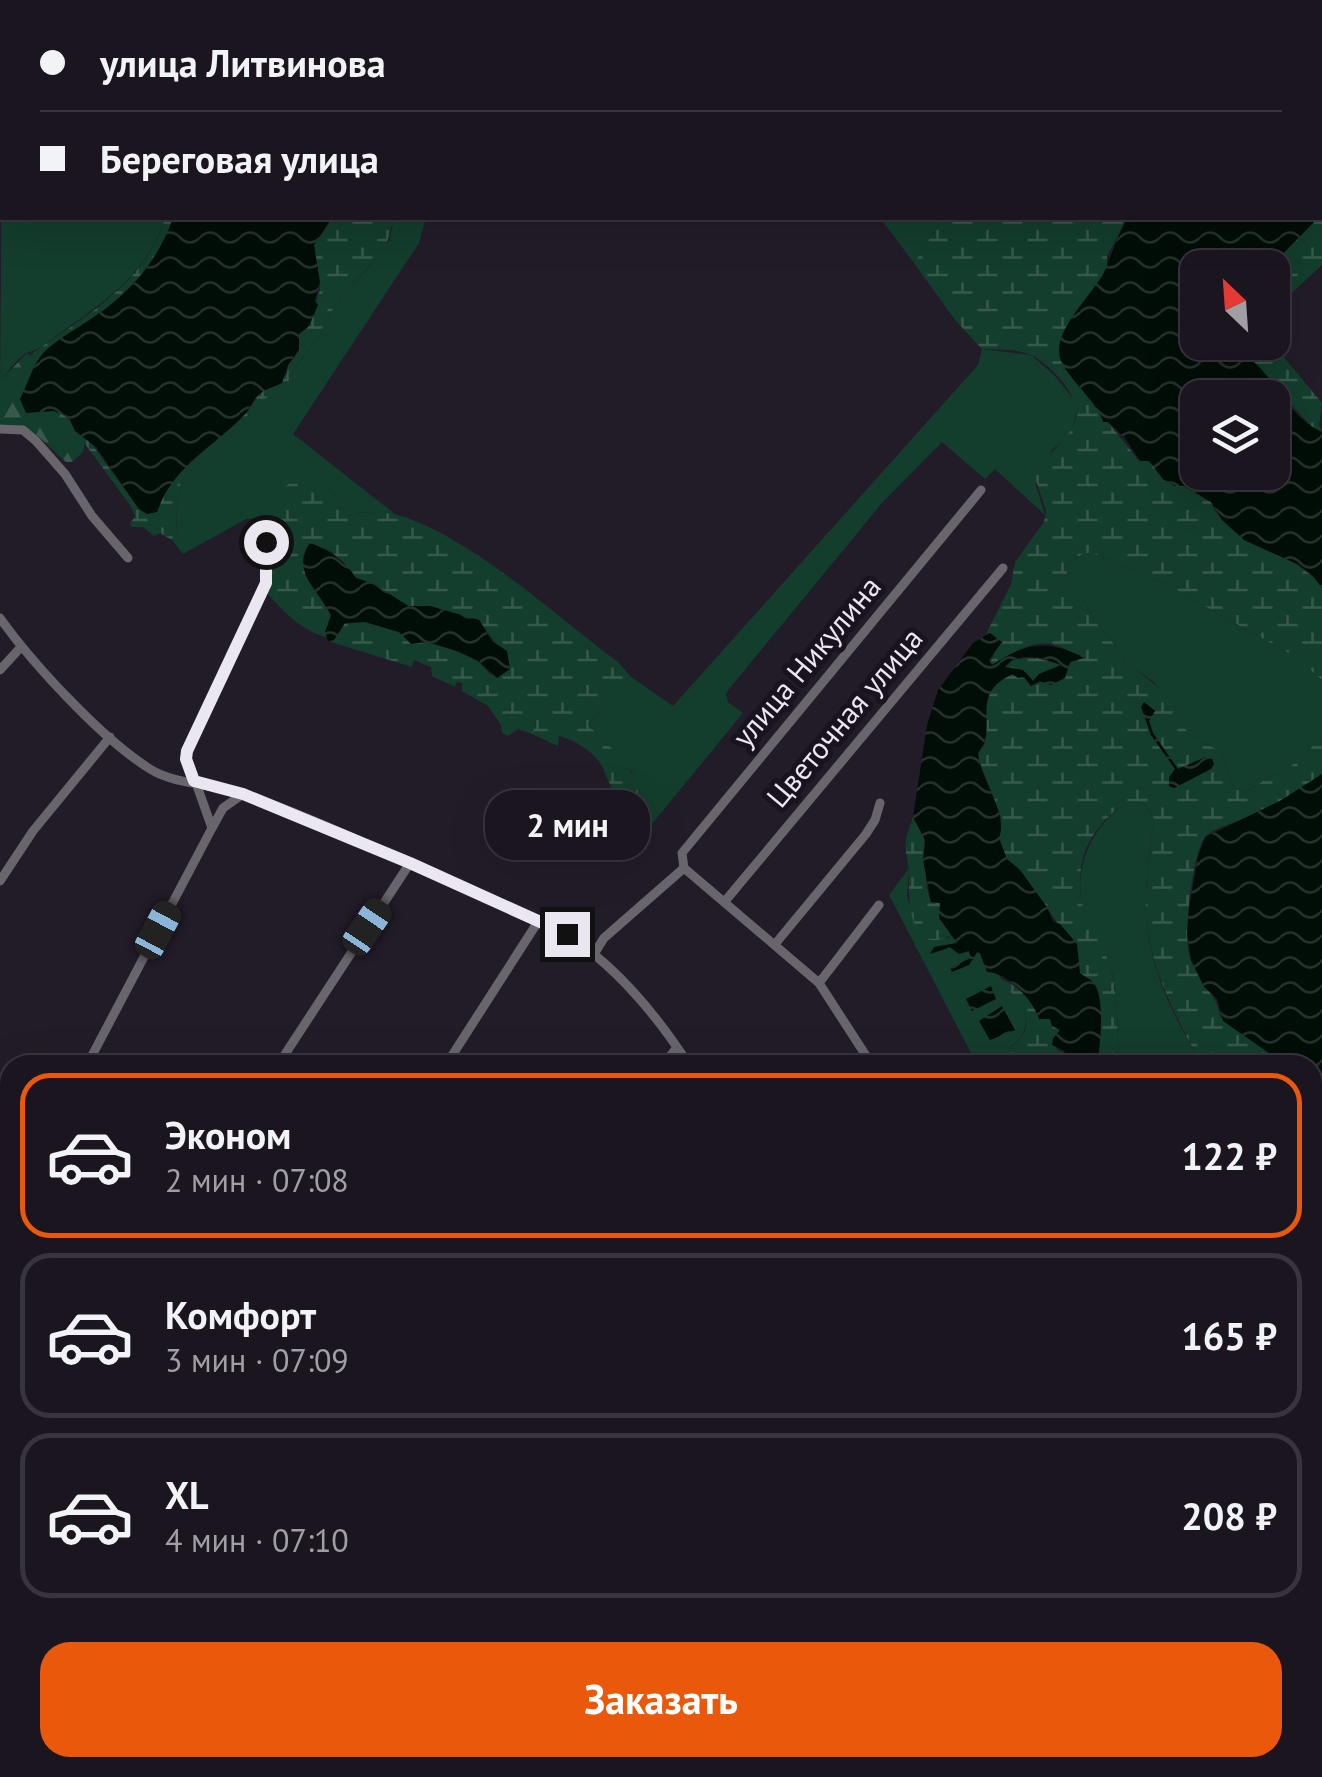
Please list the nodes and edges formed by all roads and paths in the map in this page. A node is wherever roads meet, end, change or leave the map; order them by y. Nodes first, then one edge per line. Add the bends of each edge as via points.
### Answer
1 (0, 428) edge
2 (981, 490) dead end
3 (266, 522) dead end
4 (128, 558) dead end
5 (1002, 568) dead end
6 (0, 618) edge
7 (20, 647) junction
8 (0, 670) edge
9 (110, 737) junction
10 (194, 781) junction
11 (243, 794) junction
12 (880, 802) dead end
13 (212, 828) junction
14 (410, 863) junction
15 (684, 868) junction
16 (0, 881) edge
17 (726, 900) junction
18 (879, 905) dead end
19 (539, 920) junction
20 (776, 943) junction
21 (594, 954) junction
22 (819, 983) junction
23 (677, 1047) junction
24 (92, 1055) edge
25 (285, 1055) edge
26 (452, 1055) edge
27 (671, 1055) edge
28 (682, 1055) edge
29 (866, 1055) edge

1 - 4 street via 23,430 36,441
2 - 15 street, улица Никулина via 682,853
3 - 10 street via 266,583 187,751
5 - 17 street, Цветочная улица
6 - 7 street
7 - 8 street
7 - 9 street
9 - 10 street via 150,769
9 - 16 street
10 - 11 street
10 - 13 street
11 - 13 street
11 - 14 street
12 - 20 street via 866,834
13 - 24 street
14 - 19 street
14 - 25 street
15 - 17 street
15 - 21 street
17 - 20 street
18 - 22 street
19 - 21 street
19 - 26 street
20 - 22 street
21 - 23 street
22 - 29 street
23 - 27 street
23 - 28 street

